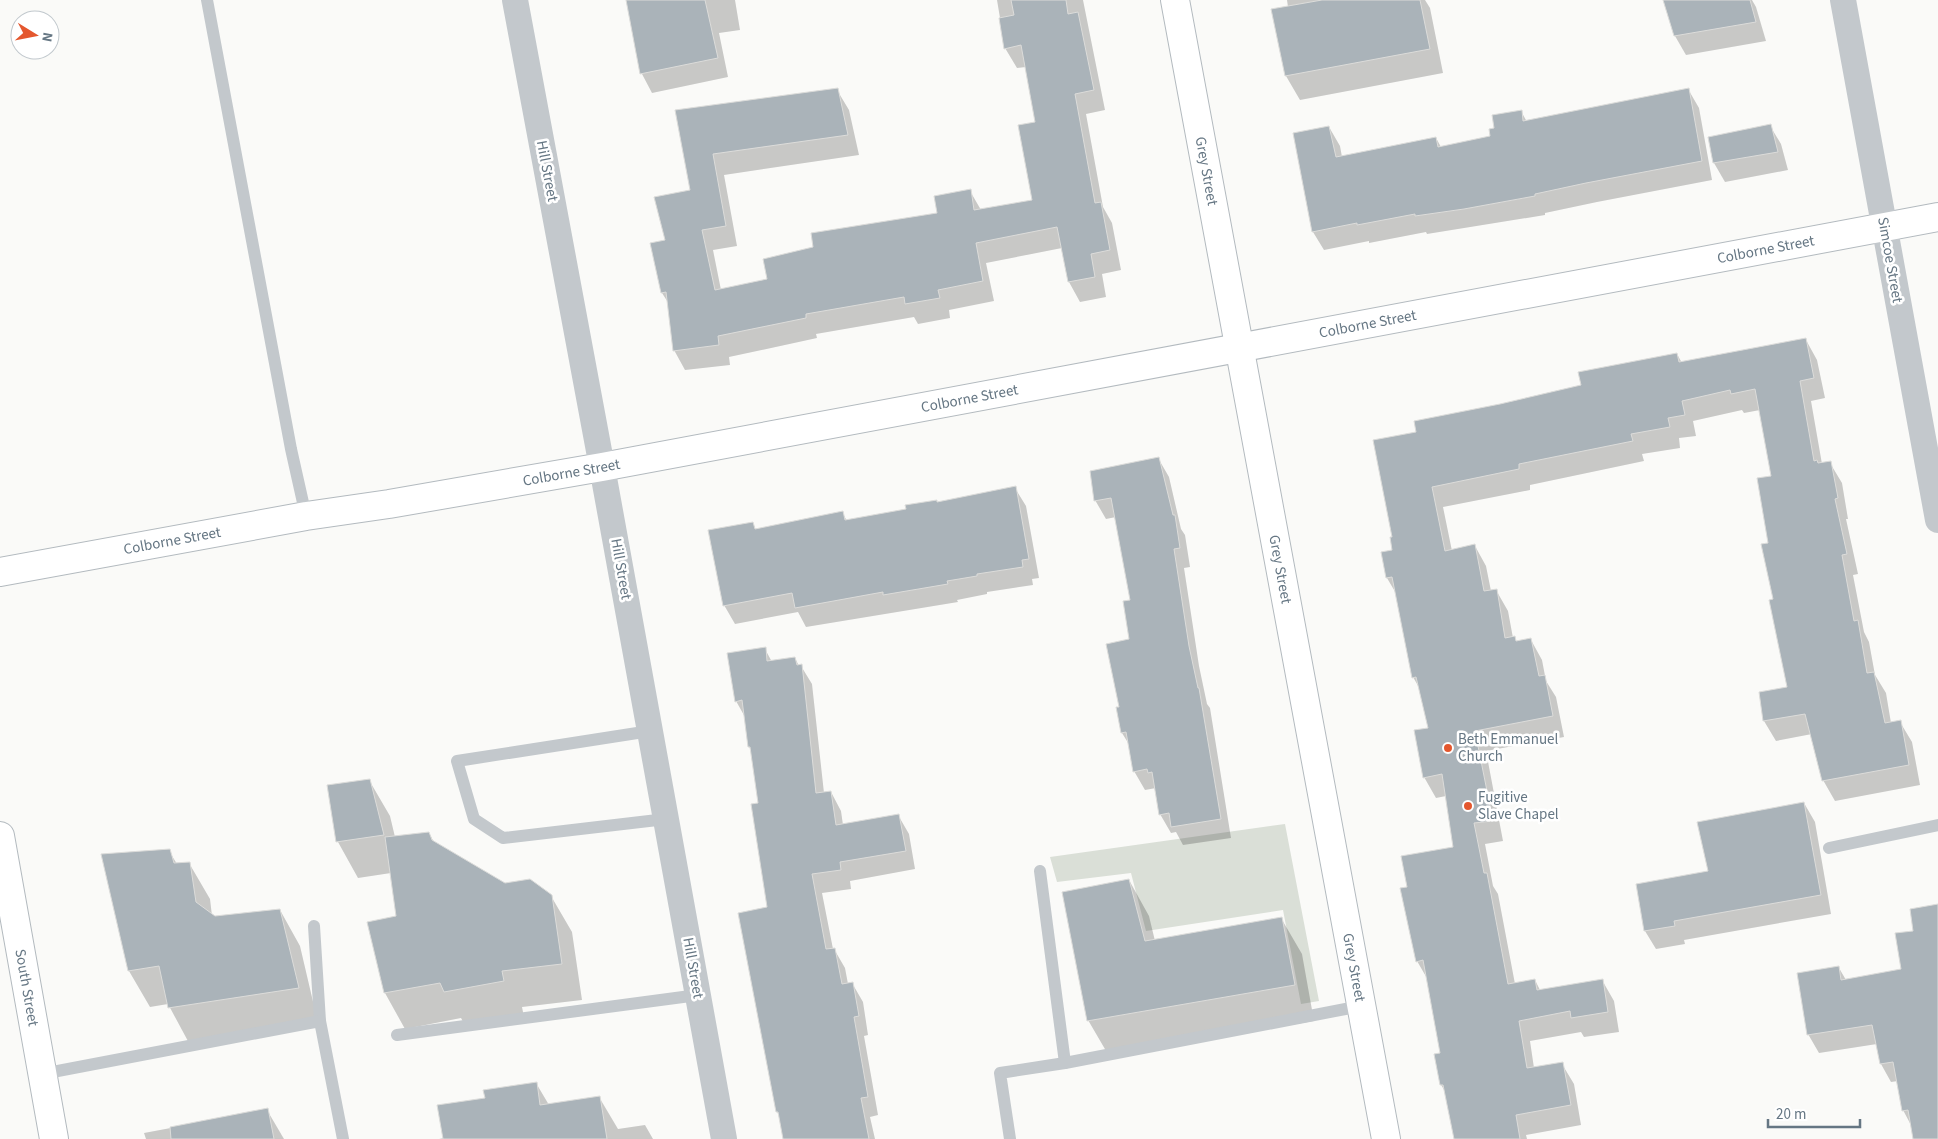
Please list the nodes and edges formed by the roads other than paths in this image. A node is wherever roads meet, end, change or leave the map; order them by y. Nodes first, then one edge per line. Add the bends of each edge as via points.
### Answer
1 (207, 0) edge
2 (515, 0) edge
3 (1175, 0) edge
4 (1843, 0) edge
5 (1938, 217) edge
6 (1884, 227) junction
7 (1240, 348) junction
8 (602, 467) junction
9 (306, 516) junction
10 (1938, 520) edge
11 (0, 572) edge
12 (650, 731) junction
13 (666, 819) junction
14 (1938, 825) edge
15 (0, 836) edge
16 (1829, 848) dead end
17 (1040, 871) dead end
18 (314, 926) dead end
19 (698, 995) junction
20 (1362, 1006) junction
21 (320, 1021) junction
22 (396, 1035) dead end
23 (1065, 1063) junction
24 (42, 1074) junction
25 (54, 1139) edge
26 (343, 1139) edge
27 (724, 1139) edge
28 (1010, 1139) edge
29 (1386, 1139) edge

1 - 9 lane
2 - 8 street, Hill Street
3 - 7 street, Grey Street
4 - 6 street, Simcoe Street
5 - 6 street, Colborne Street
6 - 7 street, Colborne Street
6 - 10 street, Simcoe Street
7 - 8 street, Colborne Street
7 - 20 street, Grey Street
8 - 9 street, Colborne Street
8 - 12 street, Hill Street
9 - 11 street, Colborne Street
12 - 13 street, Hill Street
12 - 13 lane via 457,761 474,820 504,838
13 - 19 street, Hill Street
14 - 16 lane
15 - 24 street, South Street
17 - 23 lane
18 - 21 lane
19 - 22 lane
19 - 27 street, Hill Street
20 - 23 lane
20 - 29 street, Grey Street
21 - 24 lane
21 - 26 lane
23 - 28 lane via 1000,1073
24 - 25 street, South Street

